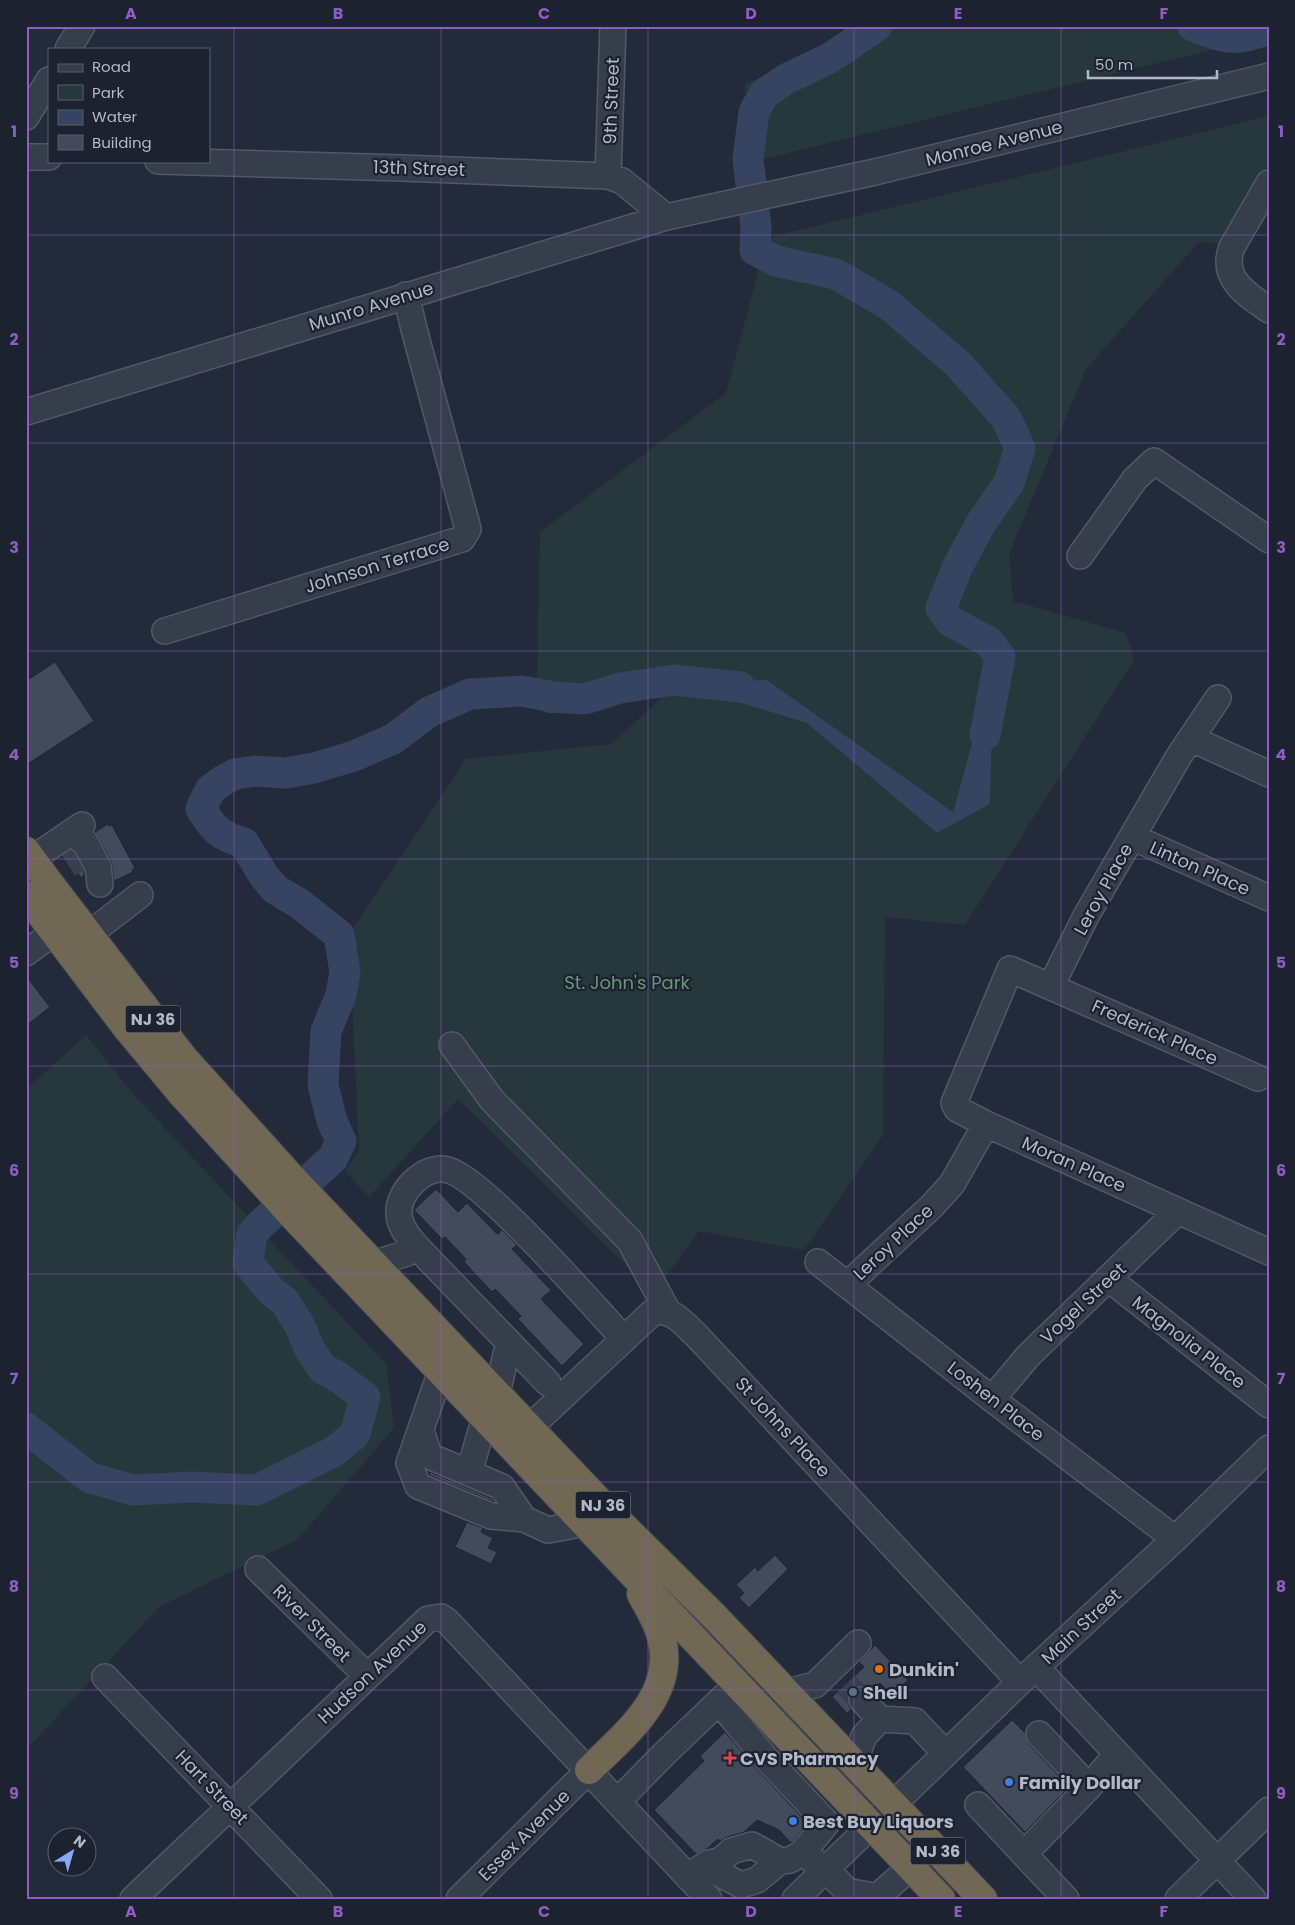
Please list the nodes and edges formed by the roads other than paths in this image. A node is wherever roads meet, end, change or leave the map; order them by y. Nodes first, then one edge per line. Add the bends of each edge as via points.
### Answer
1 (82, 26) edge
2 (613, 26) edge
3 (69, 48) edge
4 (1269, 76) edge
5 (48, 82) edge
6 (26, 117) edge
7 (26, 156) edge
8 (48, 157) edge
9 (199, 162) edge
10 (608, 176) junction
11 (1269, 183) edge
12 (718, 206) joint
13 (666, 217) junction
14 (406, 295) junction
15 (1269, 310) edge
16 (26, 412) edge
17 (1269, 540) edge
18 (1080, 556) dead end
19 (165, 631) dead end
20 (1218, 698) dead end
21 (1192, 739) junction
22 (1269, 774) edge
23 (1132, 837) junction
24 (29, 855) edge
25 (26, 895) edge
26 (140, 896) dead end
27 (1269, 898) edge
28 (118, 911) junction
29 (53, 933) junction
30 (88, 935) junction
31 (26, 953) edge
32 (1051, 986) junction
33 (452, 1045) dead end
34 (1258, 1078) dead end
35 (986, 1124) junction
36 (282, 1185) junction
37 (1178, 1211) junction
38 (307, 1212) junction
39 (416, 1246) junction
40 (1269, 1252) edge
41 (818, 1262) dead end
42 (373, 1264) junction
43 (1109, 1279) junction
44 (847, 1285) junction
45 (668, 1312) junction
46 (624, 1339) junction
47 (513, 1347) junction
48 (441, 1371) junction
49 (548, 1383) dead end
50 (992, 1398) junction
51 (491, 1405) junction
52 (1269, 1405) edge
53 (529, 1428) junction
54 (421, 1430) junction
55 (1269, 1448) edge
56 (469, 1473) junction
57 (524, 1519) junction
58 (586, 1523) junction
59 (1175, 1539) junction
60 (625, 1564) junction
61 (258, 1569) dead end
62 (858, 1643) dead end
63 (1028, 1674) junction
64 (367, 1676) junction
65 (105, 1677) dead end
66 (840, 1683) junction
67 (728, 1692) junction
68 (786, 1692) junction
69 (880, 1719) junction
70 (1039, 1734) dead end
71 (945, 1753) junction
72 (1117, 1754) junction
73 (854, 1763) junction
74 (816, 1767) junction
75 (589, 1770) junction
76 (795, 1787) junction
77 (1089, 1787) junction
78 (618, 1801) junction
79 (892, 1803) junction
80 (978, 1805) dead end
81 (230, 1806) junction
82 (1269, 1810) edge
83 (871, 1826) junction
84 (1024, 1854) junction
85 (791, 1857) junction
86 (1217, 1861) junction
87 (911, 1867) junction
88 (826, 1869) junction
89 (698, 1870) junction
90 (1054, 1894) edge
91 (878, 1898) edge
92 (133, 1899) edge
93 (319, 1899) edge
94 (459, 1899) edge
95 (709, 1899) edge
96 (795, 1899) edge
97 (941, 1899) edge
98 (983, 1899) edge
99 (1178, 1899) edge
100 (1253, 1899) edge

1 - 3 street
2 - 10 street, 9th Street
4 - 12 street, Monroe Avenue via 876,172
5 - 6 street
7 - 8 street
9 - 10 street, 13th Street
10 - 13 street, 13th Street via 622,181
11 - 15 street via 1232,246 1228,265 1244,292
12 - 13 street, Munro Avenue
13 - 14 street, Munro Avenue
14 - 16 street, Munro Avenue
14 - 19 street, Johnson Terrace via 468,529 462,539
17 - 18 street via 1154,461 1135,479
20 - 21 street, Leroy Place
21 - 22 street
21 - 23 street, Leroy Place
23 - 27 street, Linton Place
23 - 32 street, Leroy Place via 1086,916
24 - 28 street via 75,835 85,842 98,867 94,878
24 - 30 highway, NJ 36
25 - 29 highway, NJ 36
26 - 28 street
28 - 30 street
29 - 31 street
29 - 36 highway, NJ 36 via 181,1093
30 - 36 highway, NJ 36
32 - 34 street, Frederick Place
32 - 35 street, Moran Place via 1010,969 954,1103 957,1109
33 - 45 street via 492,1100 630,1242
35 - 37 street, Moran Place
35 - 44 street, Leroy Place via 952,1184
36 - 38 highway, NJ 36
37 - 40 street, Moran Place
37 - 43 street, Vogel Street
38 - 42 highway, NJ 36
38 - 48 highway, NJ 36
39 - 42 street via 407,1253
39 - 46 street via 403,1229 399,1215 405,1192 426,1173 443,1169 461,1176 507,1213
39 - 47 street
41 - 44 street, Loshen Place
42 - 51 highway, NJ 36
43 - 50 street, Vogel Street via 1028,1356
43 - 52 street, Magnolia Place
44 - 50 street, Loshen Place
45 - 46 street via 653,1312
45 - 63 street, St Johns Place via 696,1335
46 - 53 street
47 - 49 street
47 - 51 street via 506,1354
48 - 51 highway, NJ 36
48 - 54 street
50 - 59 street, Loshen Place
51 - 53 highway, NJ 36
51 - 56 street
51 - 58 highway, NJ 36
53 - 68 highway, NJ 36
54 - 56 street via 430,1456
54 - 57 street via 409,1463 418,1486 491,1516
55 - 59 street, Main Street
56 - 57 street via 502,1487
57 - 58 street via 548,1530
58 - 60 highway, NJ 36
59 - 63 street, Main Street
60 - 67 highway, NJ 36
60 - 75 highway via 657,1623 664,1647 664,1668 656,1696 645,1713
61 - 64 street, River Street
62 - 66 street
63 - 71 street, Main Street
63 - 72 street, St Johns Place
64 - 75 street, Hudson Avenue via 428,1619 441,1617
64 - 81 street, Hudson Avenue
65 - 81 street, Hart Street
66 - 68 street
66 - 69 street
67 - 74 highway, NJ 36
67 - 76 street via 764,1756
67 - 78 street
68 - 73 highway, NJ 36
69 - 71 street via 915,1721
69 - 73 street via 864,1736
70 - 77 street
71 - 79 street, Main Street
72 - 77 street
72 - 86 street, St Johns Place
73 - 79 highway, NJ 36
74 - 76 street
74 - 83 highway, NJ 36
75 - 78 street, Hudson Avenue
75 - 94 street, Essex Avenue
76 - 85 street via 827,1823
77 - 84 street
78 - 89 street, Hudson Avenue
79 - 83 street, Main Street
79 - 98 highway, NJ 36
80 - 84 street
81 - 92 street, Hudson Avenue
81 - 93 street, Hart Street
82 - 86 street
83 - 87 highway, NJ 36
83 - 88 street, Main Street
84 - 90 street
85 - 88 street
85 - 89 street via 752,1845 731,1851 720,1861
85 - 89 street via 757,1880 740,1885 720,1874
86 - 99 street
86 - 100 street, St Johns Place
87 - 91 street
87 - 97 highway, NJ 36
88 - 91 street via 847,1891
88 - 96 street, Main Street
89 - 95 street, Hudson Avenue

